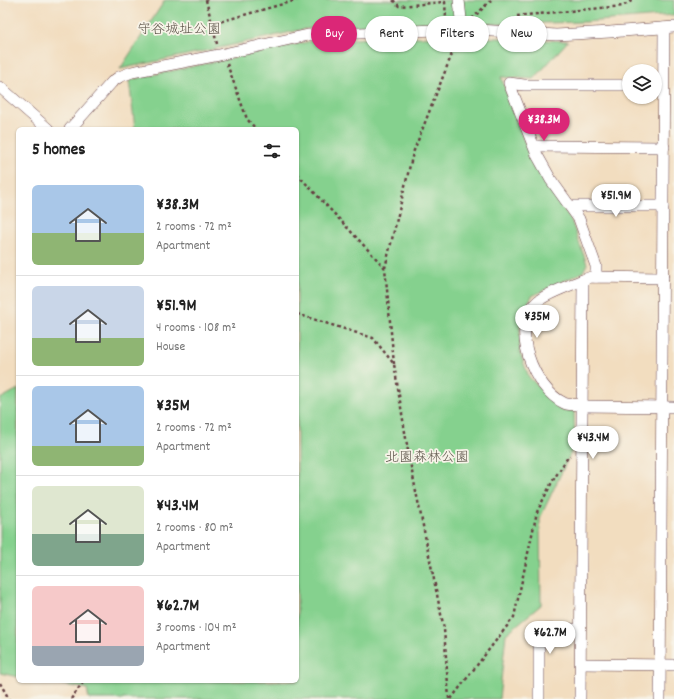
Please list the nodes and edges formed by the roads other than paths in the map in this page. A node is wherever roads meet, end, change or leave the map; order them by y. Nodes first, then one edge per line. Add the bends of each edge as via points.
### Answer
1 (459, 0) edge
2 (461, 16) edge
3 (669, 27) edge
4 (426, 30) edge
5 (489, 31) edge
6 (662, 73) edge
7 (622, 86) edge
8 (0, 87) edge
9 (661, 104) edge
10 (46, 127) edge
11 (72, 127) edge
12 (534, 146) junction
13 (664, 147) junction
14 (570, 206) junction
15 (663, 206) junction
16 (596, 277) junction
17 (663, 278) junction
18 (583, 280) junction
19 (582, 405) junction
20 (662, 406) junction
21 (674, 406) edge
22 (580, 629) junction
23 (581, 664) junction
24 (660, 664) junction
25 (674, 665) edge
26 (539, 699) edge
27 (580, 699) edge
28 (660, 699) edge

1 - 2 street
3 - 5 street via 556,35
3 - 6 street
4 - 11 street via 308,35 132,72 112,82
7 - 12 street via 509,83
8 - 10 street
9 - 13 street
12 - 13 street
12 - 14 street via 551,180
13 - 15 street
14 - 15 street
14 - 16 street via 579,219 596,266
15 - 17 street
16 - 17 street
16 - 18 street
17 - 20 street
18 - 19 street
18 - 19 street via 538,301 526,322 526,352 534,371 546,388 565,404
19 - 20 street
19 - 22 street
20 - 21 street
20 - 24 street
22 - 23 street
22 - 26 street via 539,630
23 - 24 street
23 - 27 street
24 - 25 street
24 - 28 street

